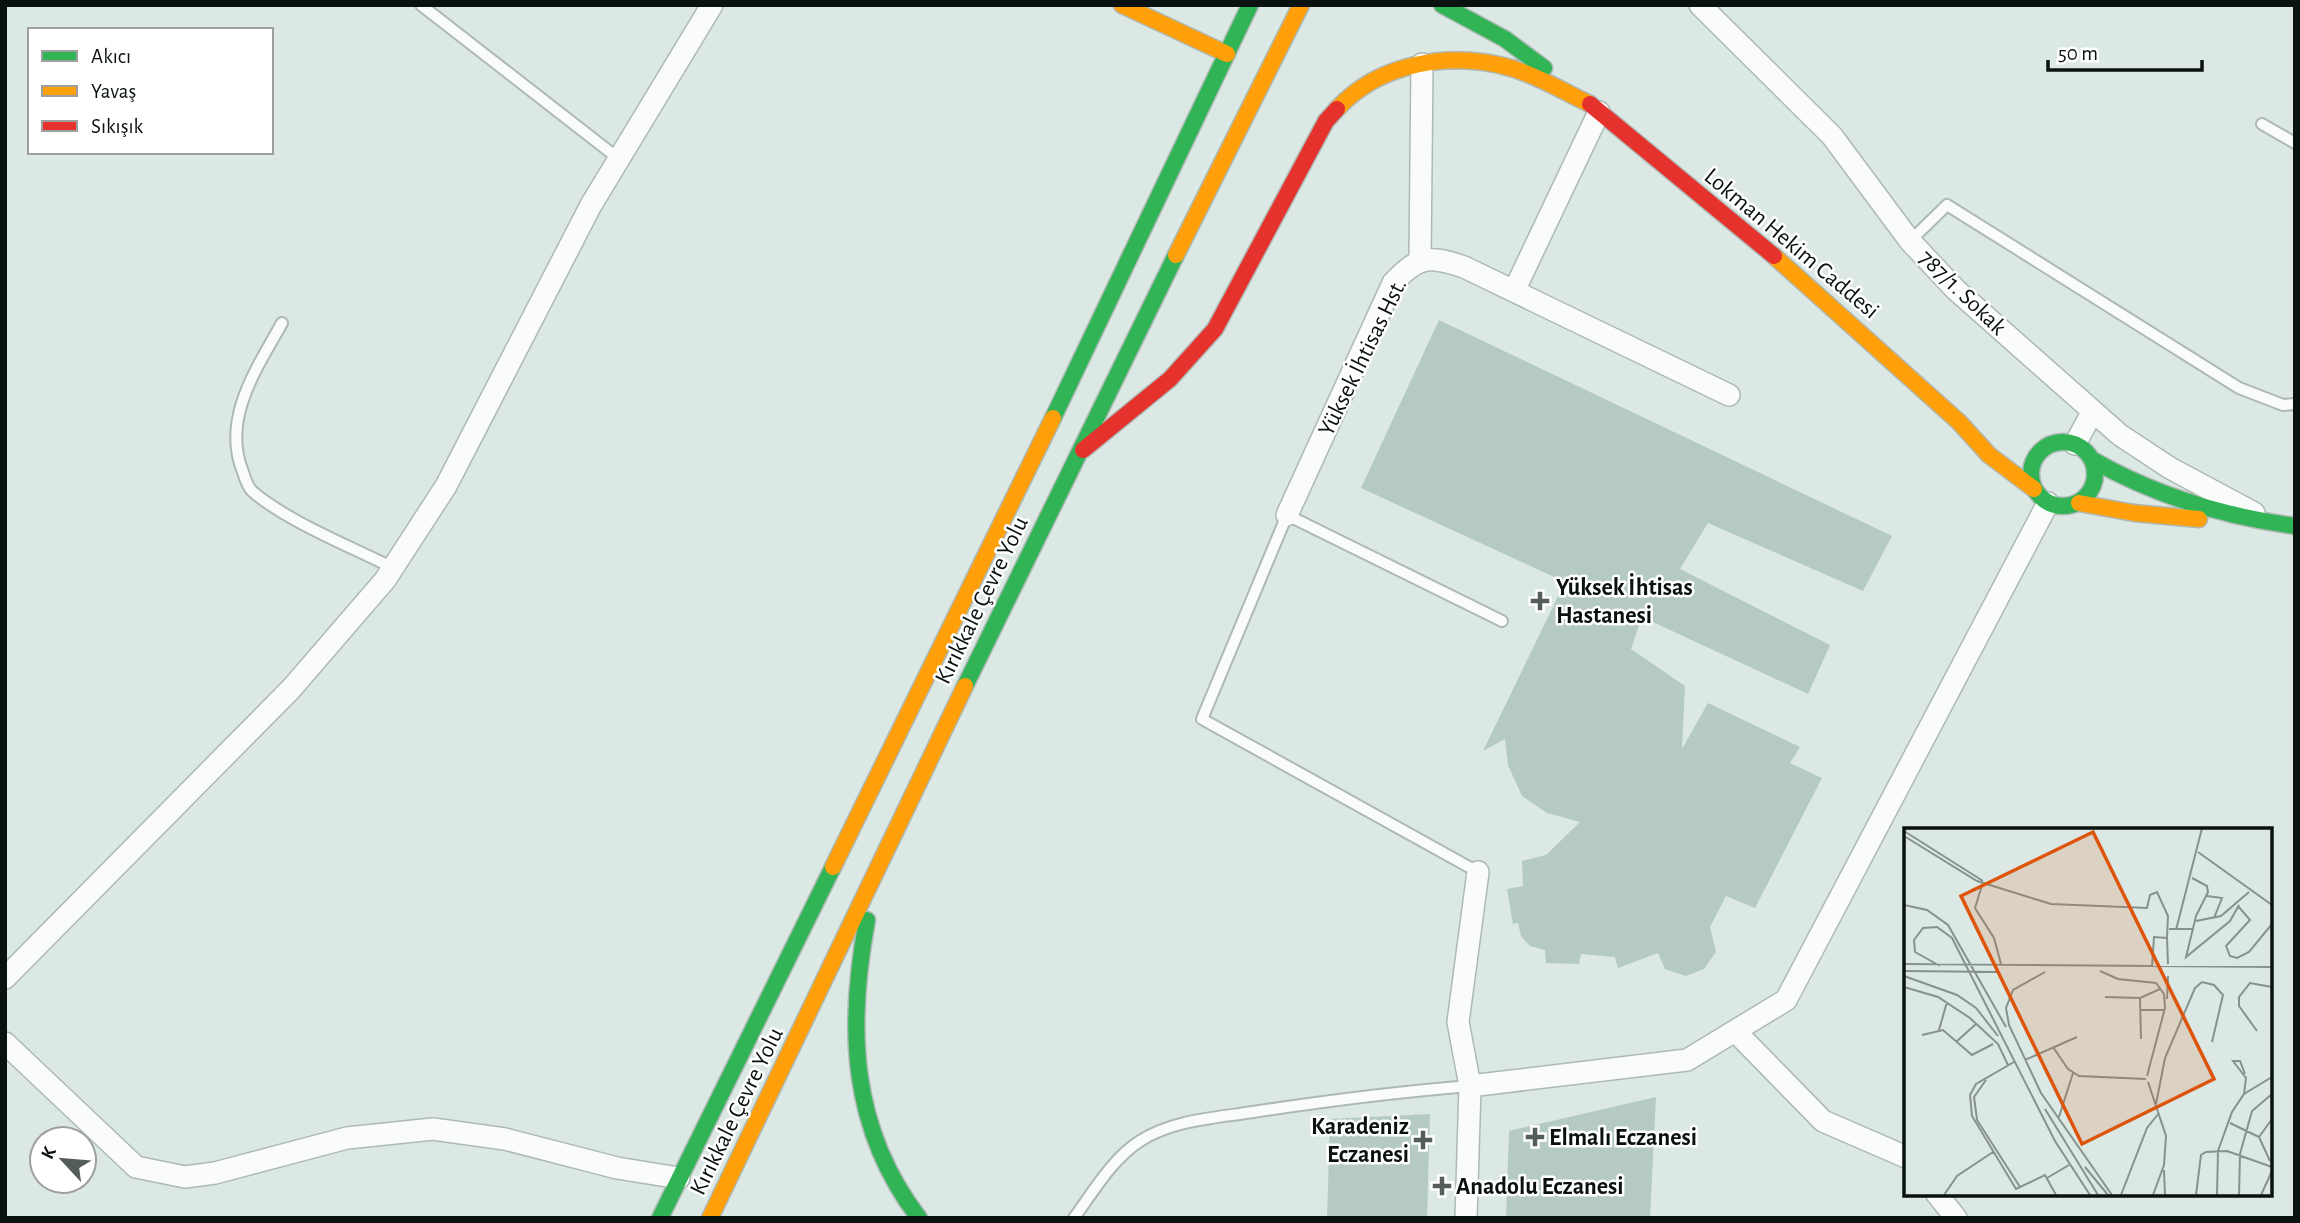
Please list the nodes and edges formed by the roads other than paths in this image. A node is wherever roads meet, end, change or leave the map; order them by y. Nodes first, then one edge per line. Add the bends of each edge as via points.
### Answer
1 (421, 5) edge
2 (712, 5) edge
3 (1122, 5) edge
4 (1250, 5) edge
5 (1301, 5) edge
6 (1442, 5) edge
7 (1700, 5) edge
8 (1227, 54) junction
9 (1424, 54) junction
10 (1594, 108) junction
11 (2262, 124) dead end
12 (2295, 142) edge
13 (619, 159) junction
14 (1910, 240) junction
15 (1420, 260) junction
16 (1514, 291) junction
17 (282, 323) dead end
18 (1730, 395) dead end
19 (2295, 404) edge
20 (2093, 411) junction
21 (1959, 422) junction
22 (2002, 443) dead end
23 (2075, 444) junction
24 (2020, 448) dead end
25 (2040, 452) junction
26 (1075, 456) junction
27 (2091, 458) junction
28 (2041, 496) junction
29 (2079, 503) junction
30 (1287, 515) junction
31 (2245, 519) junction
32 (2284, 525) edge
33 (393, 568) junction
34 (1502, 621) dead end
35 (876, 872) junction
36 (1478, 872) joint
37 (5, 978) edge
38 (1735, 1031) junction
39 (5, 1043) edge
40 (1470, 1086) junction
41 (1904, 1156) edge
42 (679, 1178) junction
43 (1938, 1195) edge
44 (660, 1218) edge
45 (710, 1218) edge
46 (919, 1218) edge
47 (1074, 1218) edge
48 (1466, 1218) edge
49 (1956, 1218) edge

1 - 13 lane
2 - 13 street
3 - 8 main road
4 - 8 main road, Kırıkkale Çevre Yolu
5 - 26 main road, Kırıkkale Çevre Yolu
6 - 10 main road via 1523,52
7 - 14 street, 787/1. Sokak via 1832,136
8 - 42 main road, Kırıkkale Çevre Yolu
9 - 10 main road via 1514,68
9 - 15 street
9 - 26 main road via 1365,83 1342,100 1311,144 1215,329 1179,373
10 - 16 street
10 - 21 main road, Lokman Hekim Caddesi via 1819,293
11 - 12 lane
13 - 33 street via 446,486
14 - 19 lane via 1947,205 2239,388 2283,405
14 - 20 street, 787/1. Sokak via 1955,290
15 - 16 street, Yüksek İhtisas Hst. via 1442,260
15 - 30 street, Yüksek İhtisas Hst. via 1393,283
16 - 18 street, Yüksek İhtisas Hst.
17 - 33 lane via 251,378 237,418 235,454 250,489
20 - 23 street
20 - 32 street, 787/1. Sokak via 2170,468
21 - 22 main road
21 - 28 main road via 1989,454
23 - 25 main road via 2060,442
23 - 27 main road
24 - 25 main road
25 - 28 main road via 2031,470
26 - 35 main road, Kırıkkale Çevre Yolu
27 - 29 main road via 2096,475
27 - 31 main road via 2162,495
28 - 29 main road via 2068,506
28 - 38 street via 1786,1000
29 - 31 main road via 2192,519
30 - 34 lane
30 - 36 lane via 1202,719
31 - 32 main road
33 - 37 street via 291,689
35 - 45 main road, Kırıkkale Çevre Yolu
35 - 46 main road via 857,974 858,1055 876,1144 892,1179
36 - 40 street via 1458,1022
38 - 40 street via 1687,1060
38 - 41 street via 1823,1121
39 - 42 street via 136,1167 185,1177 347,1139 433,1129 505,1139 617,1168
40 - 47 lane via 1194,1121 1161,1130 1138,1142 1113,1165
40 - 48 street
42 - 44 main road, Kırıkkale Çevre Yolu
43 - 49 street

